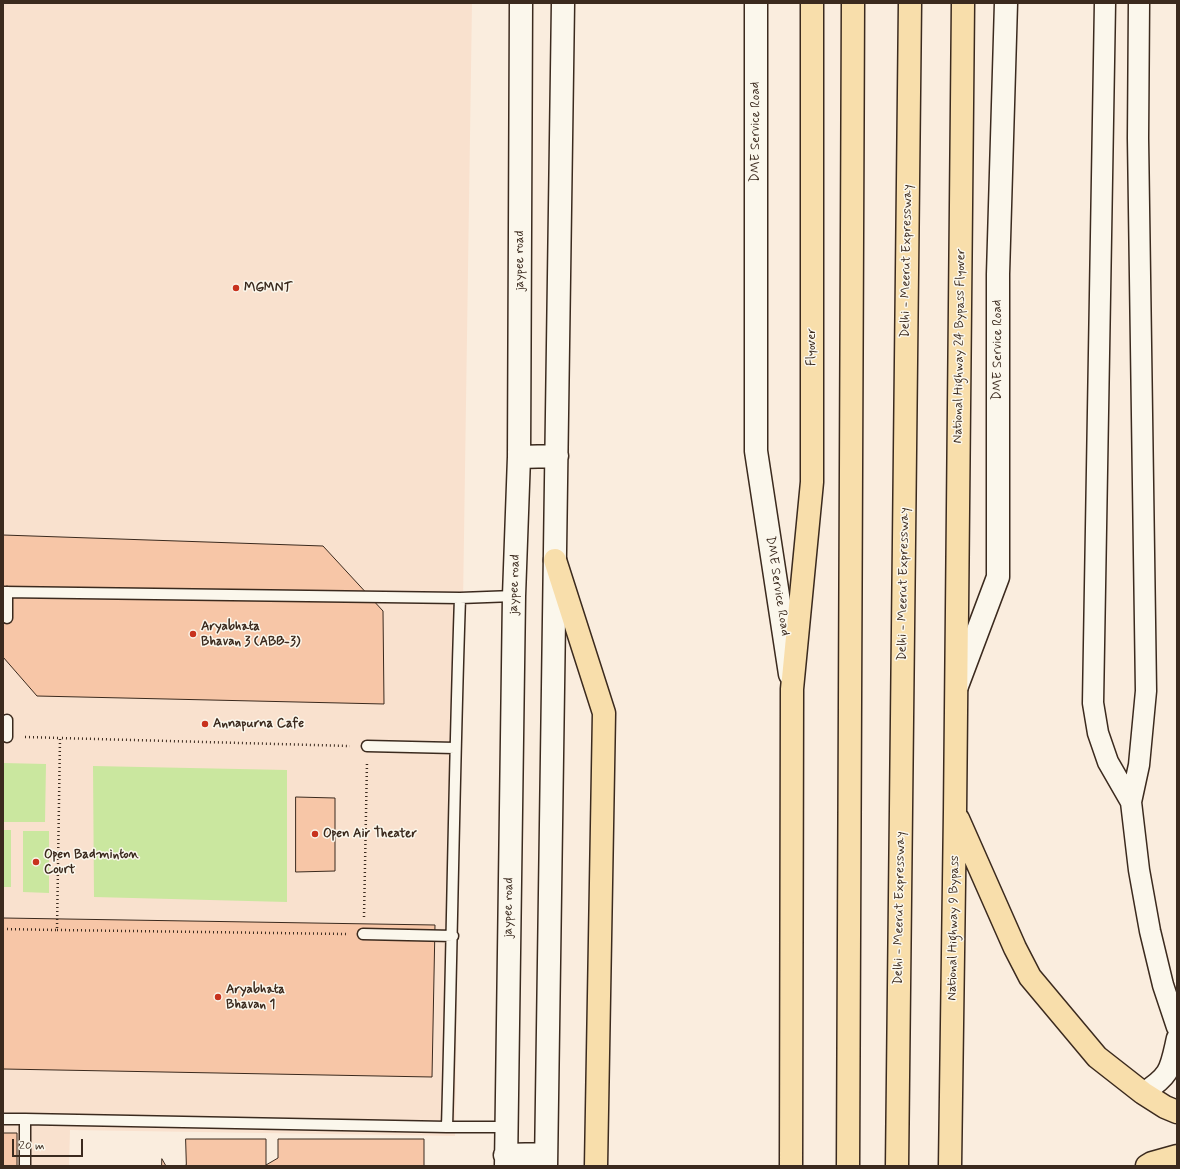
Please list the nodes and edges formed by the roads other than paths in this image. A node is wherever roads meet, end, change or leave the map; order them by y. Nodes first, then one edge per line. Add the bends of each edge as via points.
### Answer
1 (521, 3) edge
2 (562, 3) edge
3 (756, 3) edge
4 (812, 3) edge
5 (853, 3) edge
6 (910, 3) edge
7 (963, 3) edge
8 (1006, 3) edge
9 (1105, 3) edge
10 (1139, 3) edge
11 (557, 456) junction
12 (519, 457) junction
13 (555, 560) junction
14 (5, 592) edge
15 (514, 596) junction
16 (460, 598) junction
17 (7, 618) dead end
18 (792, 689) junction
19 (956, 689) junction
20 (7, 720) dead end
21 (6, 737) road end
22 (367, 746) road end
23 (455, 748) junction
24 (1131, 802) junction
25 (955, 812) junction
26 (363, 934) road end
27 (453, 936) junction
28 (1177, 1027) edge
29 (1177, 1038) edge
30 (1143, 1093) junction
31 (1177, 1112) edge
32 (3, 1119) edge
33 (25, 1119) junction
34 (447, 1127) junction
35 (506, 1127) junction
36 (1177, 1156) edge
37 (546, 1160) edge
38 (505, 1161) edge
39 (25, 1166) edge
40 (596, 1166) edge
41 (791, 1166) edge
42 (848, 1166) edge
43 (897, 1166) edge
44 (950, 1166) edge
45 (1146, 1166) edge

1 - 12 street, jaypee road
2 - 11 street
3 - 18 street, DME Service Road via 756,451
4 - 18 highway, Flyover via 812,482
5 - 42 highway
6 - 43 highway, Delhi - Meerut Expressway
7 - 19 highway, National Highway 24 Bypass Flyover
8 - 19 street, DME Service Road via 998,274 998,577
9 - 24 street via 1093,703 1098,733 1108,762
10 - 24 street via 1138,138 1146,691 1139,766
11 - 12 street
11 - 13 street
12 - 15 street, jaypee road
13 - 37 street
13 - 40 highway via 604,713
14 - 16 lane
14 - 17 lane
15 - 16 lane
15 - 35 street, jaypee road
16 - 23 lane
18 - 41 highway, Flyover
19 - 25 highway, National Highway 9 Bypass
20 - 21 lane
22 - 23 lane
23 - 27 lane
24 - 28 street via 1150,931 1163,985
25 - 30 highway via 1030,977 1097,1057
25 - 44 highway, National Highway 9 Bypass
26 - 27 lane
27 - 34 lane
29 - 30 street via 1166,1075
30 - 31 highway
32 - 33 lane
33 - 34 lane
33 - 39 lane
34 - 35 lane
35 - 38 street, jaypee road
36 - 45 highway
37 - 38 street

